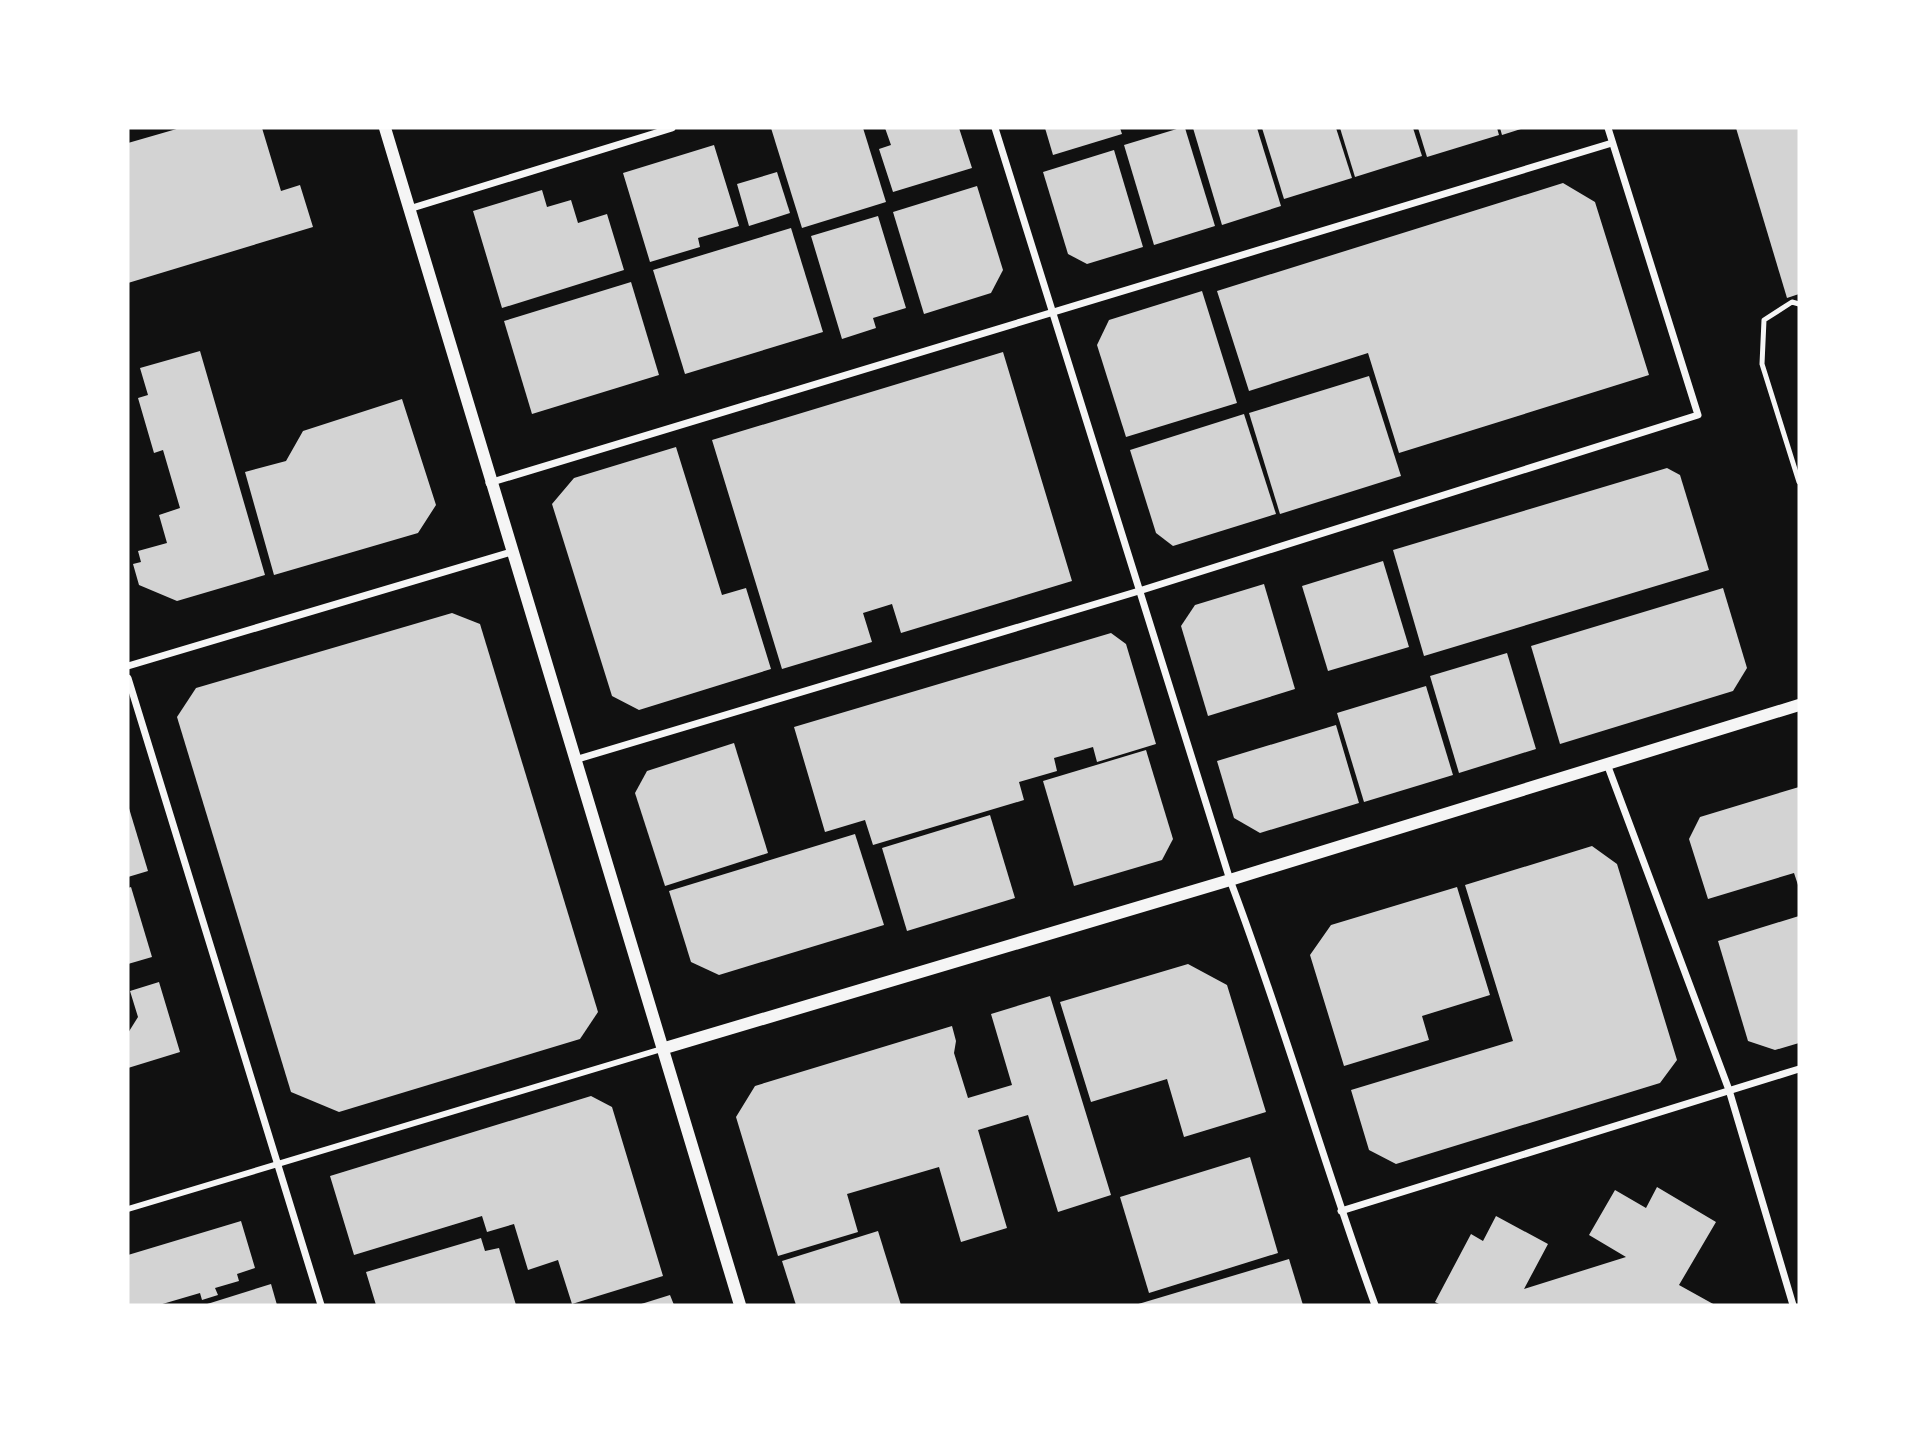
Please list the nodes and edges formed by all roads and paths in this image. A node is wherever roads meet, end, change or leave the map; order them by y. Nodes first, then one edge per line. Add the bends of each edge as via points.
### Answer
1 (385, 128) edge
2 (672, 128) edge
3 (995, 128) edge
4 (1608, 128) edge
5 (1612, 143) junction
6 (409, 209) junction
7 (1799, 304) edge
8 (1052, 311) junction
9 (1799, 482) edge
10 (489, 483) junction
11 (512, 552) junction
12 (1139, 591) junction
13 (128, 666) edge
14 (128, 678) edge
15 (1799, 705) edge
16 (578, 760) junction
17 (1607, 764) junction
18 (1230, 880) junction
19 (665, 1048) junction
20 (1799, 1069) edge
21 (1729, 1090) junction
22 (277, 1163) junction
23 (128, 1209) edge
24 (1341, 1211) junction
25 (321, 1305) edge
26 (740, 1305) edge
27 (1375, 1305) edge
28 (1793, 1305) edge

1 - 6 street
2 - 6 street
3 - 8 street
4 - 5 street
5 - 8 street
5 - 12 street via 1698,415
6 - 10 street
7 - 9 lane via 1792,302 1764,320 1762,364
8 - 10 street
8 - 12 street
10 - 11 street
11 - 13 street
11 - 16 street
12 - 16 street
12 - 18 street
14 - 22 street
15 - 17 street
16 - 19 street
17 - 18 street
17 - 21 street
18 - 19 street
18 - 24 street via 1268,980
19 - 22 street
19 - 26 street
20 - 21 street
21 - 24 street
21 - 28 street
22 - 23 street
22 - 25 street
24 - 27 street

